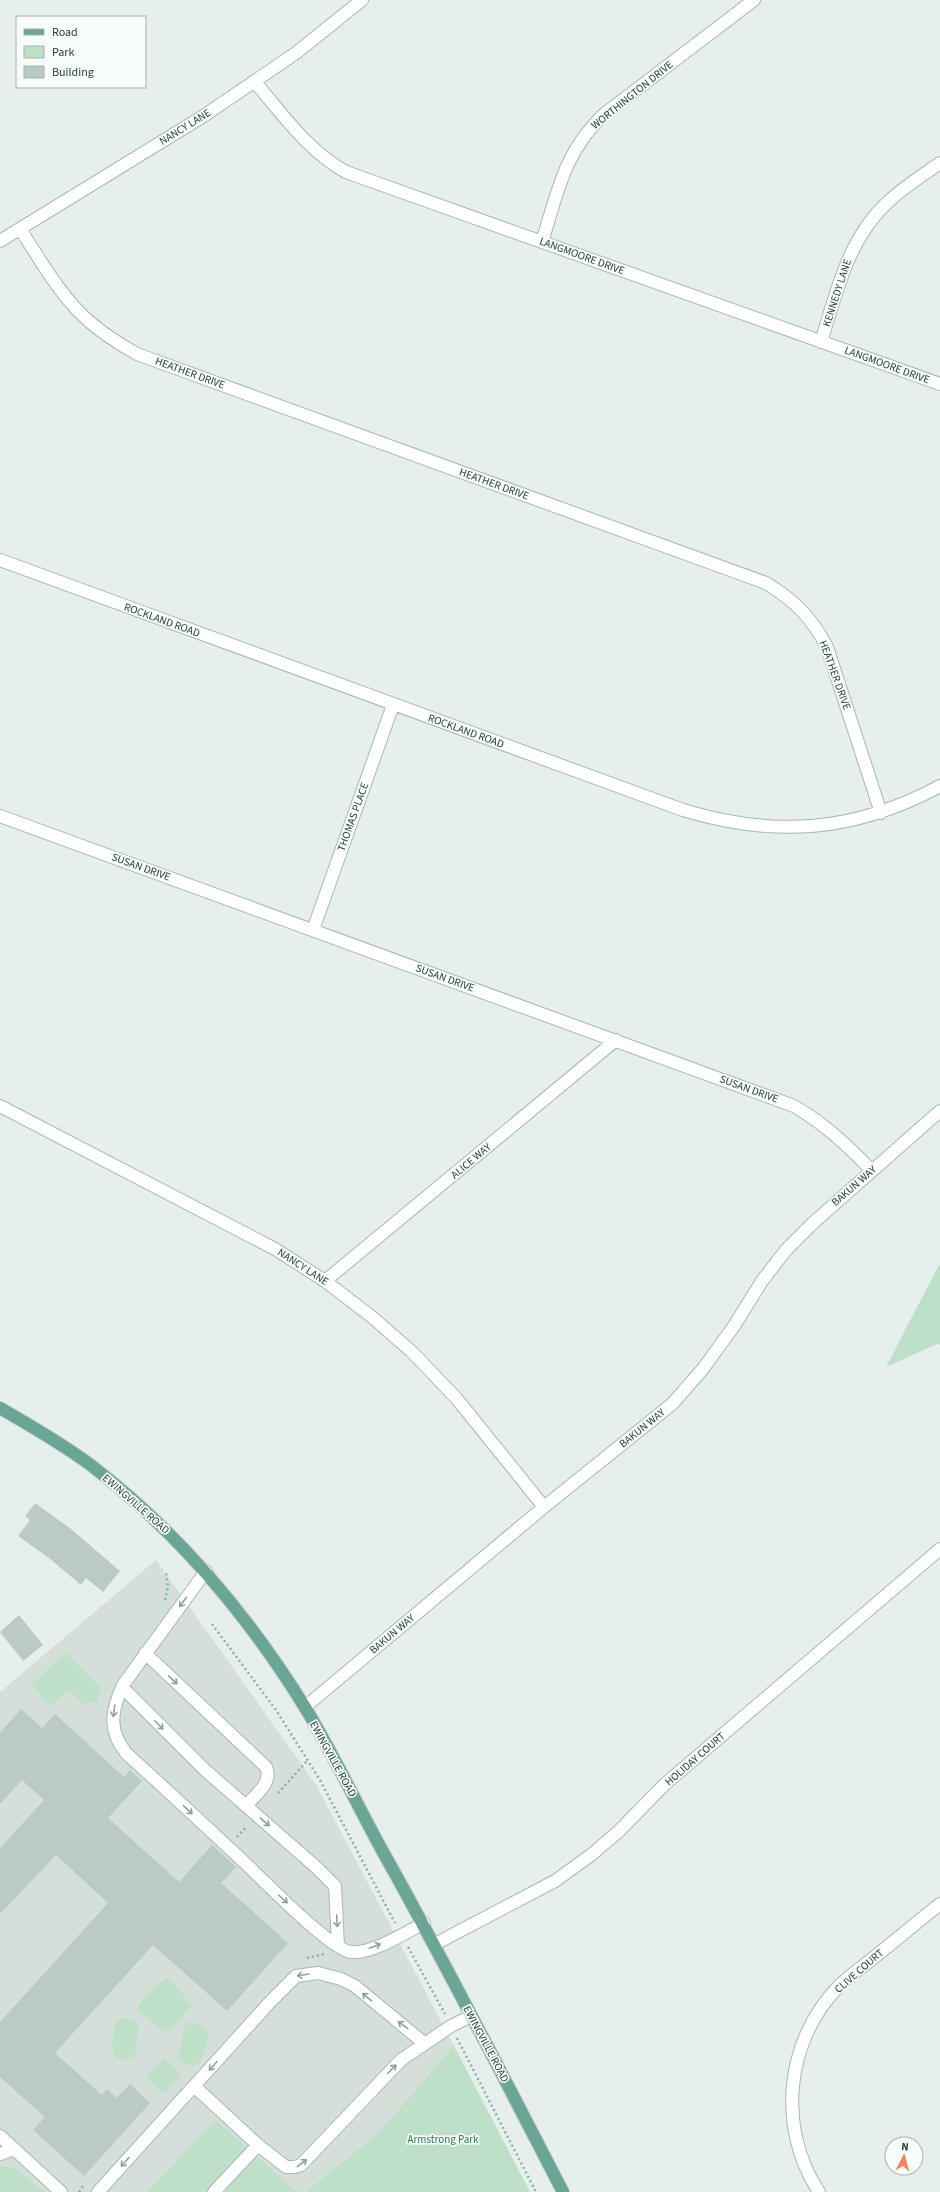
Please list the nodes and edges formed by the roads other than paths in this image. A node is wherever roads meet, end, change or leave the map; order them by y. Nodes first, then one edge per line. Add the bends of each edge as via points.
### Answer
1 (362, 0) edge
2 (754, 0) edge
3 (255, 82) junction
4 (940, 163) edge
5 (20, 229) junction
6 (0, 242) edge
7 (542, 242) junction
8 (822, 342) junction
9 (940, 384) edge
10 (0, 560) edge
11 (393, 705) junction
12 (940, 786) edge
13 (881, 813) junction
14 (0, 816) edge
15 (313, 930) junction
16 (616, 1040) junction
17 (0, 1106) edge
18 (940, 1111) edge
19 (872, 1171) junction
20 (326, 1281) junction
21 (0, 1408) edge
22 (544, 1508) junction
23 (940, 1549) edge
24 (206, 1571) junction
25 (145, 1653) junction
26 (122, 1687) junction
27 (305, 1707) junction
28 (246, 1806) junction
29 (940, 1904) edge
30 (424, 1923) junction
31 (435, 1944) junction
32 (338, 1946) junction
33 (471, 2016) junction
34 (425, 2044) junction
35 (194, 2086) junction
36 (0, 2136) edge
37 (258, 2145) junction
38 (14, 2149) junction
39 (0, 2154) edge
40 (61, 2192) edge
41 (98, 2192) edge
42 (214, 2192) edge
43 (564, 2192) edge
44 (819, 2192) edge

1 - 3 street, NANCY LANE
2 - 7 street, WORTHINGTON DRIVE via 589,129 567,164
3 - 5 street, NANCY LANE
3 - 7 street, LANGMOORE DRIVE via 313,150 346,172
4 - 8 street, KENNEDY LANE via 889,200 856,241 844,265
5 - 6 street, NANCY LANE
5 - 13 street, HEATHER DRIVE via 71,303 114,341 137,354 766,583 788,597 804,612 826,647
7 - 8 street, LANGMOORE DRIVE
8 - 9 street, LANGMOORE DRIVE
10 - 11 street, ROCKLAND ROAD
11 - 13 street, ROCKLAND ROAD via 714,819 751,826 814,827
11 - 15 street, THOMAS PLACE
12 - 13 street, ROCKLAND ROAD
14 - 15 street, SUSAN DRIVE
15 - 16 street, SUSAN DRIVE
16 - 19 street, SUSAN DRIVE via 794,1106 818,1120
16 - 20 street, ALICE WAY
17 - 20 street, NANCY LANE via 275,1248
18 - 19 street, BAKUN WAY
19 - 22 street, BAKUN WAY via 786,1250 702,1370 672,1404
20 - 22 street, NANCY LANE via 412,1352 447,1388
21 - 24 main road, EWINGVILLE ROAD via 46,1435 96,1470 160,1524
22 - 27 street, BAKUN WAY
23 - 31 street, HOLIDAY COURT via 665,1784 619,1831 591,1855 555,1881
24 -> 25 street
24 - 27 main road, EWINGVILLE ROAD via 240,1612
25 - 26 street
25 -> 28 street via 266,1767 269,1773 268,1780
26 -> 28 street via 204,1770
26 -> 32 street via 114,1707 114,1730 118,1743 126,1753 267,1885
27 - 30 main road, EWINGVILLE ROAD
28 -> 32 street via 335,1886
29 - 44 street, CLIVE COURT via 840,1986 821,2008 808,2030 797,2060 792,2105 795,2133 802,2158
30 - 31 main road, EWINGVILLE ROAD
32 -> 30 street via 350,1952 362,1951
31 - 33 main road, EWINGVILLE ROAD
33 - 34 street
33 - 43 main road, EWINGVILLE ROAD
34 -> 35 street via 342,1978 318,1973 296,1976
37 -> 34 street via 286,2166 302,2165 401,2060
35 - 37 street
35 -> 41 street
36 - 38 street
37 - 42 street
38 - 39 street
38 - 40 street

